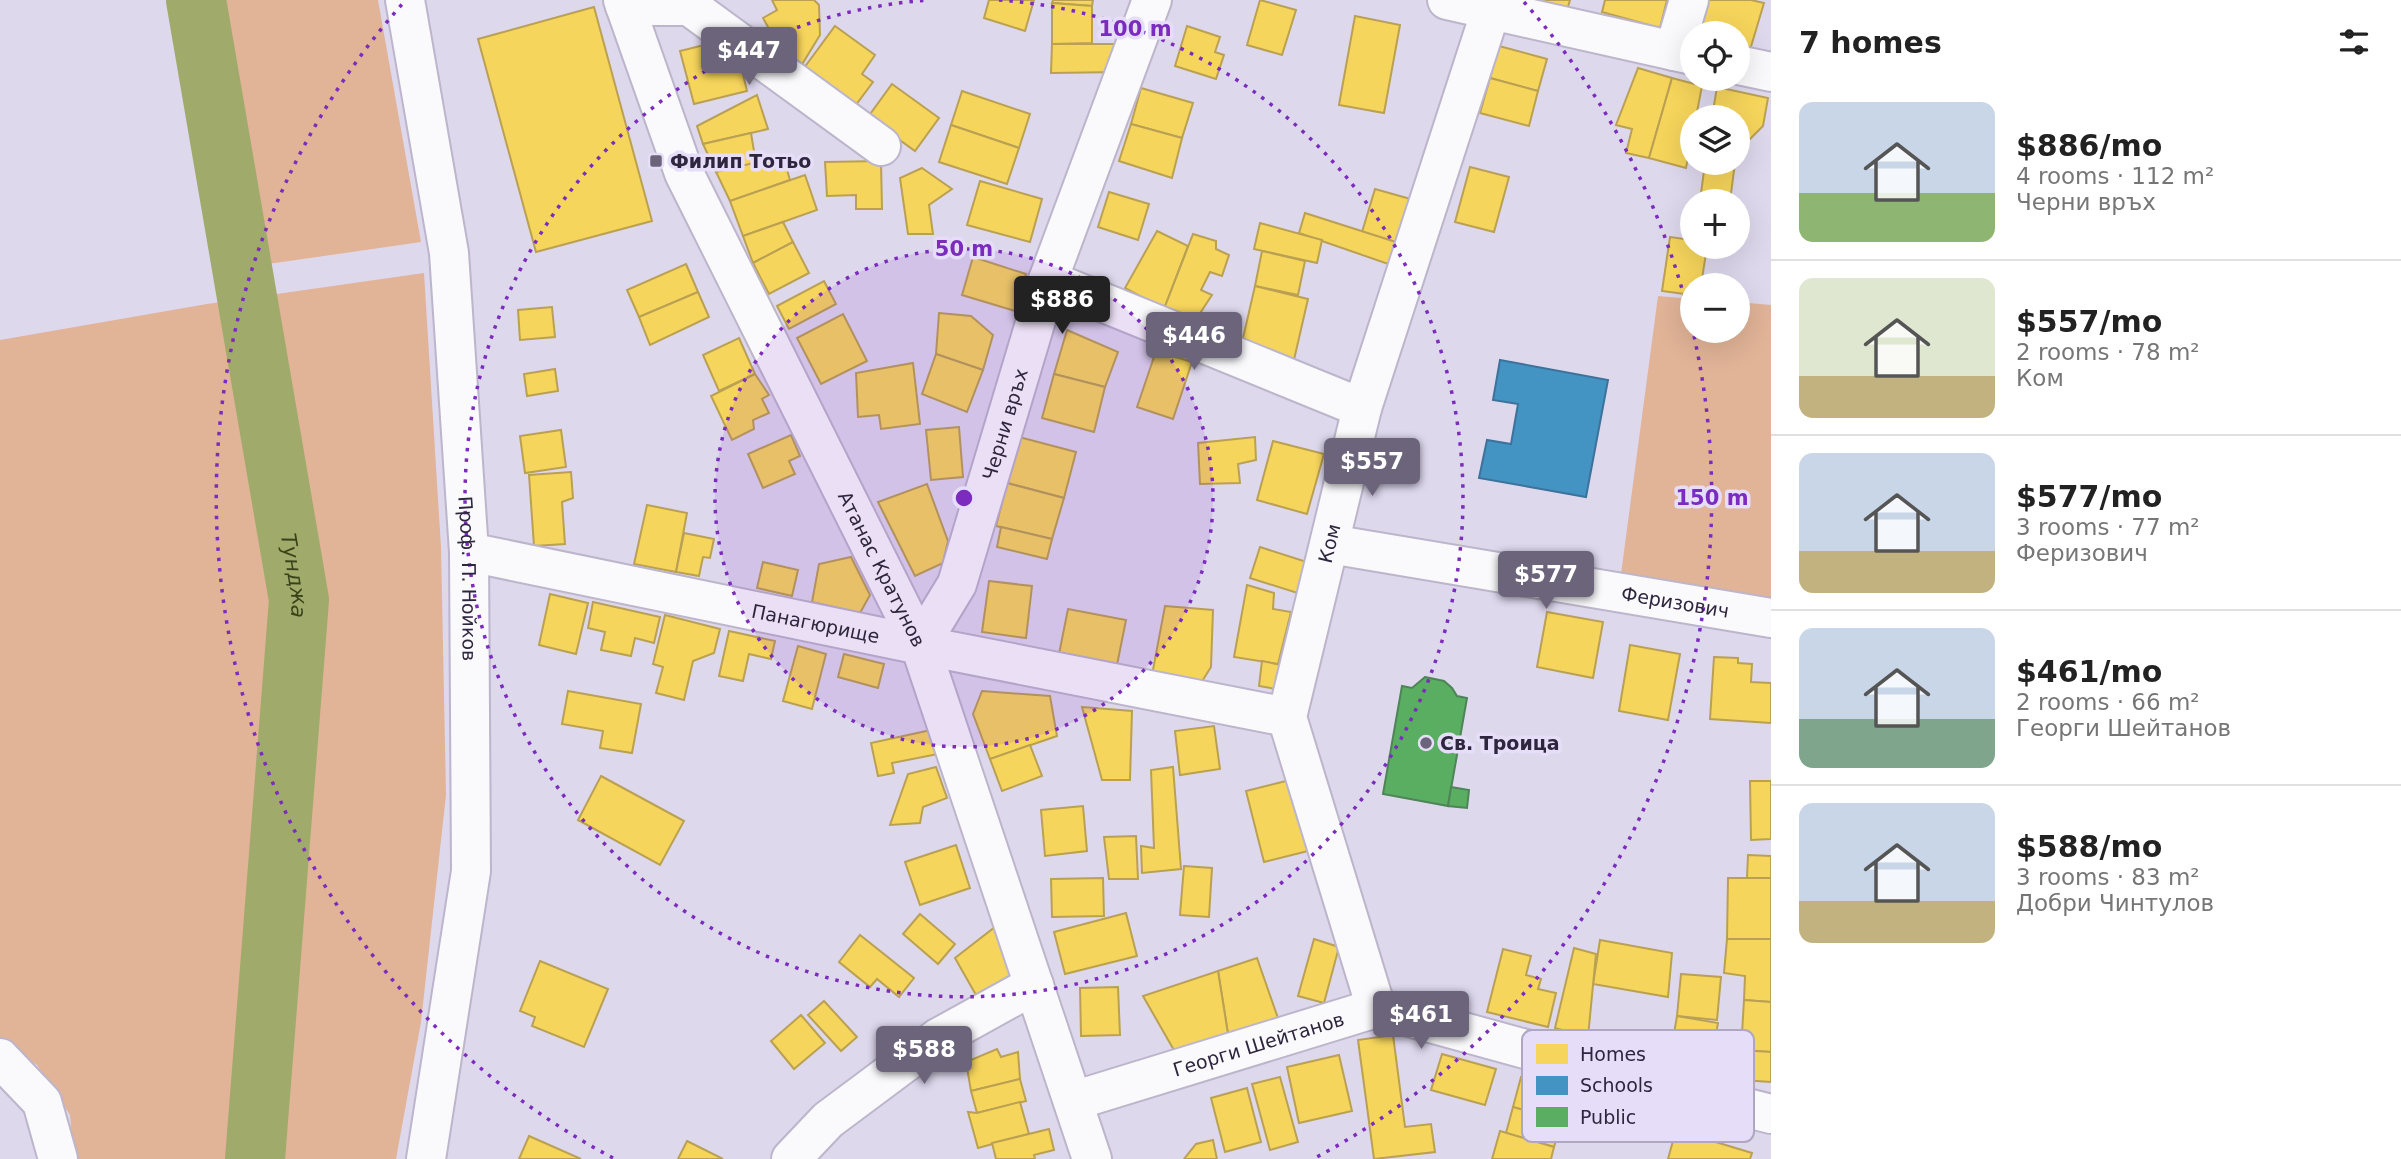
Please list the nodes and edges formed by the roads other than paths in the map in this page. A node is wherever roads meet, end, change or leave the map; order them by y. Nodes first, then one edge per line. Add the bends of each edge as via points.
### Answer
1 (405, 0) edge
2 (1152, 0) edge
3 (1447, 0) edge
4 (1689, 0) edge
5 (624, 3) edge
6 (1491, 5) edge
7 (1687, 21) edge
8 (1680, 52) edge
9 (1750, 68) edge
10 (1771, 72) edge
11 (881, 146) dead end
12 (1048, 280) junction
13 (1362, 408) junction
14 (1330, 544) junction
15 (469, 552) junction
16 (1771, 618) edge
17 (920, 645) junction
18 (1287, 717) junction
19 (1034, 985) junction
20 (1376, 1008) junction
21 (1522, 1048) edge
22 (0, 1058) edge
23 (1073, 1101) junction
24 (1754, 1110) edge
25 (1771, 1114) edge
26 (58, 1159) edge
27 (426, 1159) edge
28 (791, 1159) edge
29 (1092, 1159) edge

1 - 15 street, Проф. П. Нойков via 449,253
2 - 12 street, Черни връх
3 - 6 street
4 - 7 street
5 - 11 street via 689,6
5 - 17 street, Атанас Кратунов via 684,173
6 - 8 street
6 - 13 street, Ком
9 - 10 street
12 - 13 street
12 - 17 street, Черни връх via 957,584
13 - 14 street, Ком
14 - 16 street, Феризович
14 - 18 street, Ком
15 - 17 street, Панагюрище
15 - 27 street, Проф. П. Нойков via 471,871
17 - 18 street, Панагюрище
17 - 19 street, Атанас Кратунов
18 - 20 street
19 - 23 street, Атанас Кратунов
19 - 28 street via 938,1038 828,1120
20 - 21 street
20 - 23 street, Георги Шейтанов
22 - 26 street via 42,1102
23 - 29 street, Атанас Кратунов
24 - 25 street

